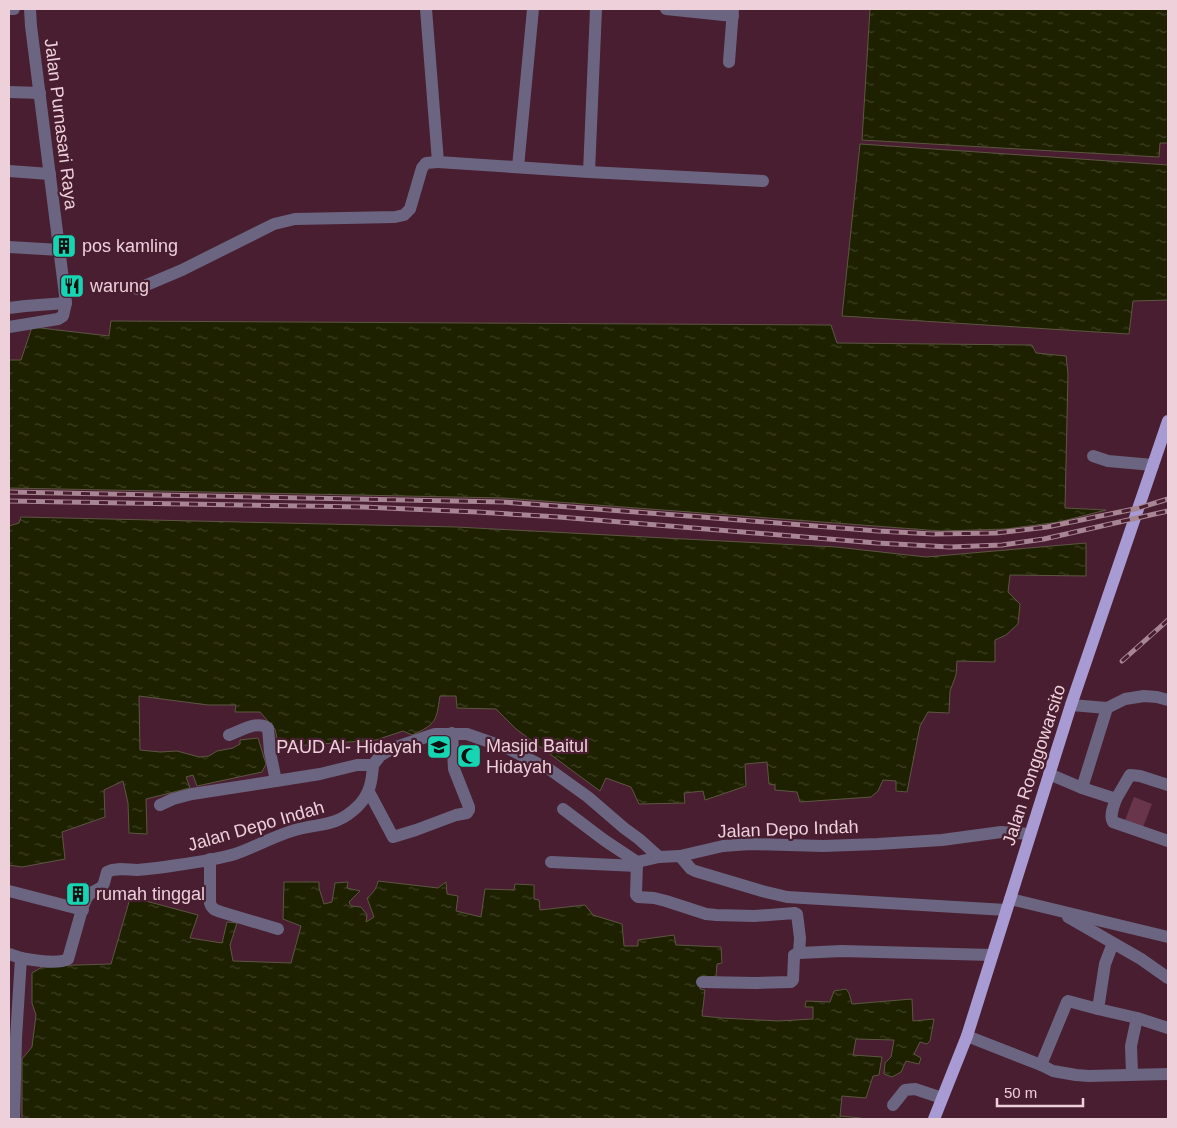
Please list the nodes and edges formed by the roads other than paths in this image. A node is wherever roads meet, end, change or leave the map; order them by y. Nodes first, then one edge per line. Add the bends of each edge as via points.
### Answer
1 (9, 9) edge
2 (14, 9) edge
3 (30, 9) edge
4 (426, 9) edge
5 (533, 9) edge
6 (596, 9) edge
7 (666, 9) edge
8 (733, 12) edge
9 (729, 62) dead end
10 (9, 92) edge
11 (40, 93) junction
12 (438, 162) junction
13 (518, 167) junction
14 (9, 171) edge
15 (589, 172) junction
16 (50, 174) junction
17 (763, 181) dead end
18 (9, 247) edge
19 (60, 250) junction
20 (137, 289) dead end
21 (66, 303) junction
22 (9, 308) edge
23 (9, 327) edge
24 (1168, 421) edge
25 (1093, 456) dead end
26 (1153, 465) junction
27 (1168, 700) edge
28 (1071, 705) junction
29 (1107, 708) junction
30 (452, 733) junction
31 (229, 735) dead end
32 (372, 765) junction
33 (1049, 774) junction
34 (276, 781) junction
35 (1168, 785) edge
36 (1082, 788) junction
37 (369, 792) junction
38 (1116, 799) junction
39 (160, 805) dead end
40 (563, 809) dead end
41 (1030, 834) junction
42 (1168, 841) edge
43 (680, 856) junction
44 (659, 857) junction
45 (210, 859) junction
46 (551, 862) dead end
47 (637, 864) junction
48 (9, 891) edge
49 (1008, 905) junction
50 (1055, 909) junction
51 (82, 910) junction
52 (278, 929) dead end
53 (1168, 937) edge
54 (1113, 942) junction
55 (800, 953) junction
56 (9, 954) edge
57 (992, 955) junction
58 (21, 958) junction
59 (1168, 978) edge
60 (702, 982) dead end
61 (13, 998) edge
62 (1098, 1009) junction
63 (1137, 1018) junction
64 (1168, 1028) edge
65 (967, 1036) junction
66 (12, 1037) edge
67 (1042, 1065) junction
68 (1132, 1074) junction
69 (1168, 1074) edge
70 (12, 1090) edge
71 (942, 1098) junction
72 (893, 1105) dead end
73 (14, 1119) edge
74 (934, 1119) edge

1 - 2 street
3 - 11 street, Jalan Purnasari Raya
4 - 12 street
5 - 13 street
6 - 15 street
7 - 8 street
8 - 9 street
10 - 11 street
11 - 16 street, Jalan Purnasari Raya
12 - 13 street
12 - 20 street via 426,163 422,168 410,209 404,215 295,219 274,224
13 - 15 street
14 - 16 street
15 - 17 street
16 - 19 street, Jalan Purnasari Raya
18 - 19 street
19 - 21 street, Jalan Purnasari Raya
21 - 22 street
21 - 23 street via 63,316 58,319
24 - 26 main road, Jalan Ronggowarsito
25 - 26 street via 1108,461
26 - 28 main road, Jalan Ronggowarsito
27 - 29 street via 1144,696
28 - 29 street
28 - 33 main road, Jalan Ronggowarsito
29 - 36 street
30 - 32 street via 434,734 393,748
30 - 37 street via 454,769 469,807 467,813 393,837
30 - 44 street via 467,734 507,748 549,769
31 - 34 street via 258,724 268,728
32 - 34 street
32 - 37 street
33 - 36 street
33 - 41 main road, Jalan Ronggowarsito
34 - 39 street via 192,794
35 - 38 street via 1130,775
36 - 38 street
37 - 45 street, Jalan Depo Indah via 341,819 291,832 235,854
38 - 42 street via 1113,822
40 - 47 street
41 - 43 street, Jalan Depo Indah via 1001,832 942,840 823,846 737,845
41 - 49 main road, Jalan Ronggowarsito
43 - 44 street, Jalan Depo Indah
43 - 49 street via 695,871 787,897
44 - 47 street, Jalan Depo Indah
45 - 51 street, Jalan Depo Indah via 147,869 110,870 102,887 91,893
45 - 52 street via 211,907
46 - 47 street, Jalan Depo Indah
47 - 55 street via 638,897 666,900 706,914 797,914
48 - 51 street
49 - 50 street
49 - 57 main road, Jalan Ronggowarsito
50 - 53 street
50 - 54 street
51 - 58 street, Jalan Depo Indah via 68,959 63,962
54 - 59 street
54 - 62 street via 1105,964
55 - 57 street
55 - 60 street via 794,955 791,982
56 - 58 street
57 - 65 main road, Jalan Ronggowarsito
58 - 61 street
61 - 66 street
62 - 63 street
62 - 67 street via 1067,1002
63 - 64 street
63 - 68 street via 1130,1046
65 - 67 street
65 - 71 main road, Jalan Ronggowarsito
66 - 70 street
67 - 68 street via 1076,1075
68 - 69 street
70 - 73 street
71 - 72 street via 915,1089 905,1090
71 - 74 main road, Jalan Ronggowarsito

